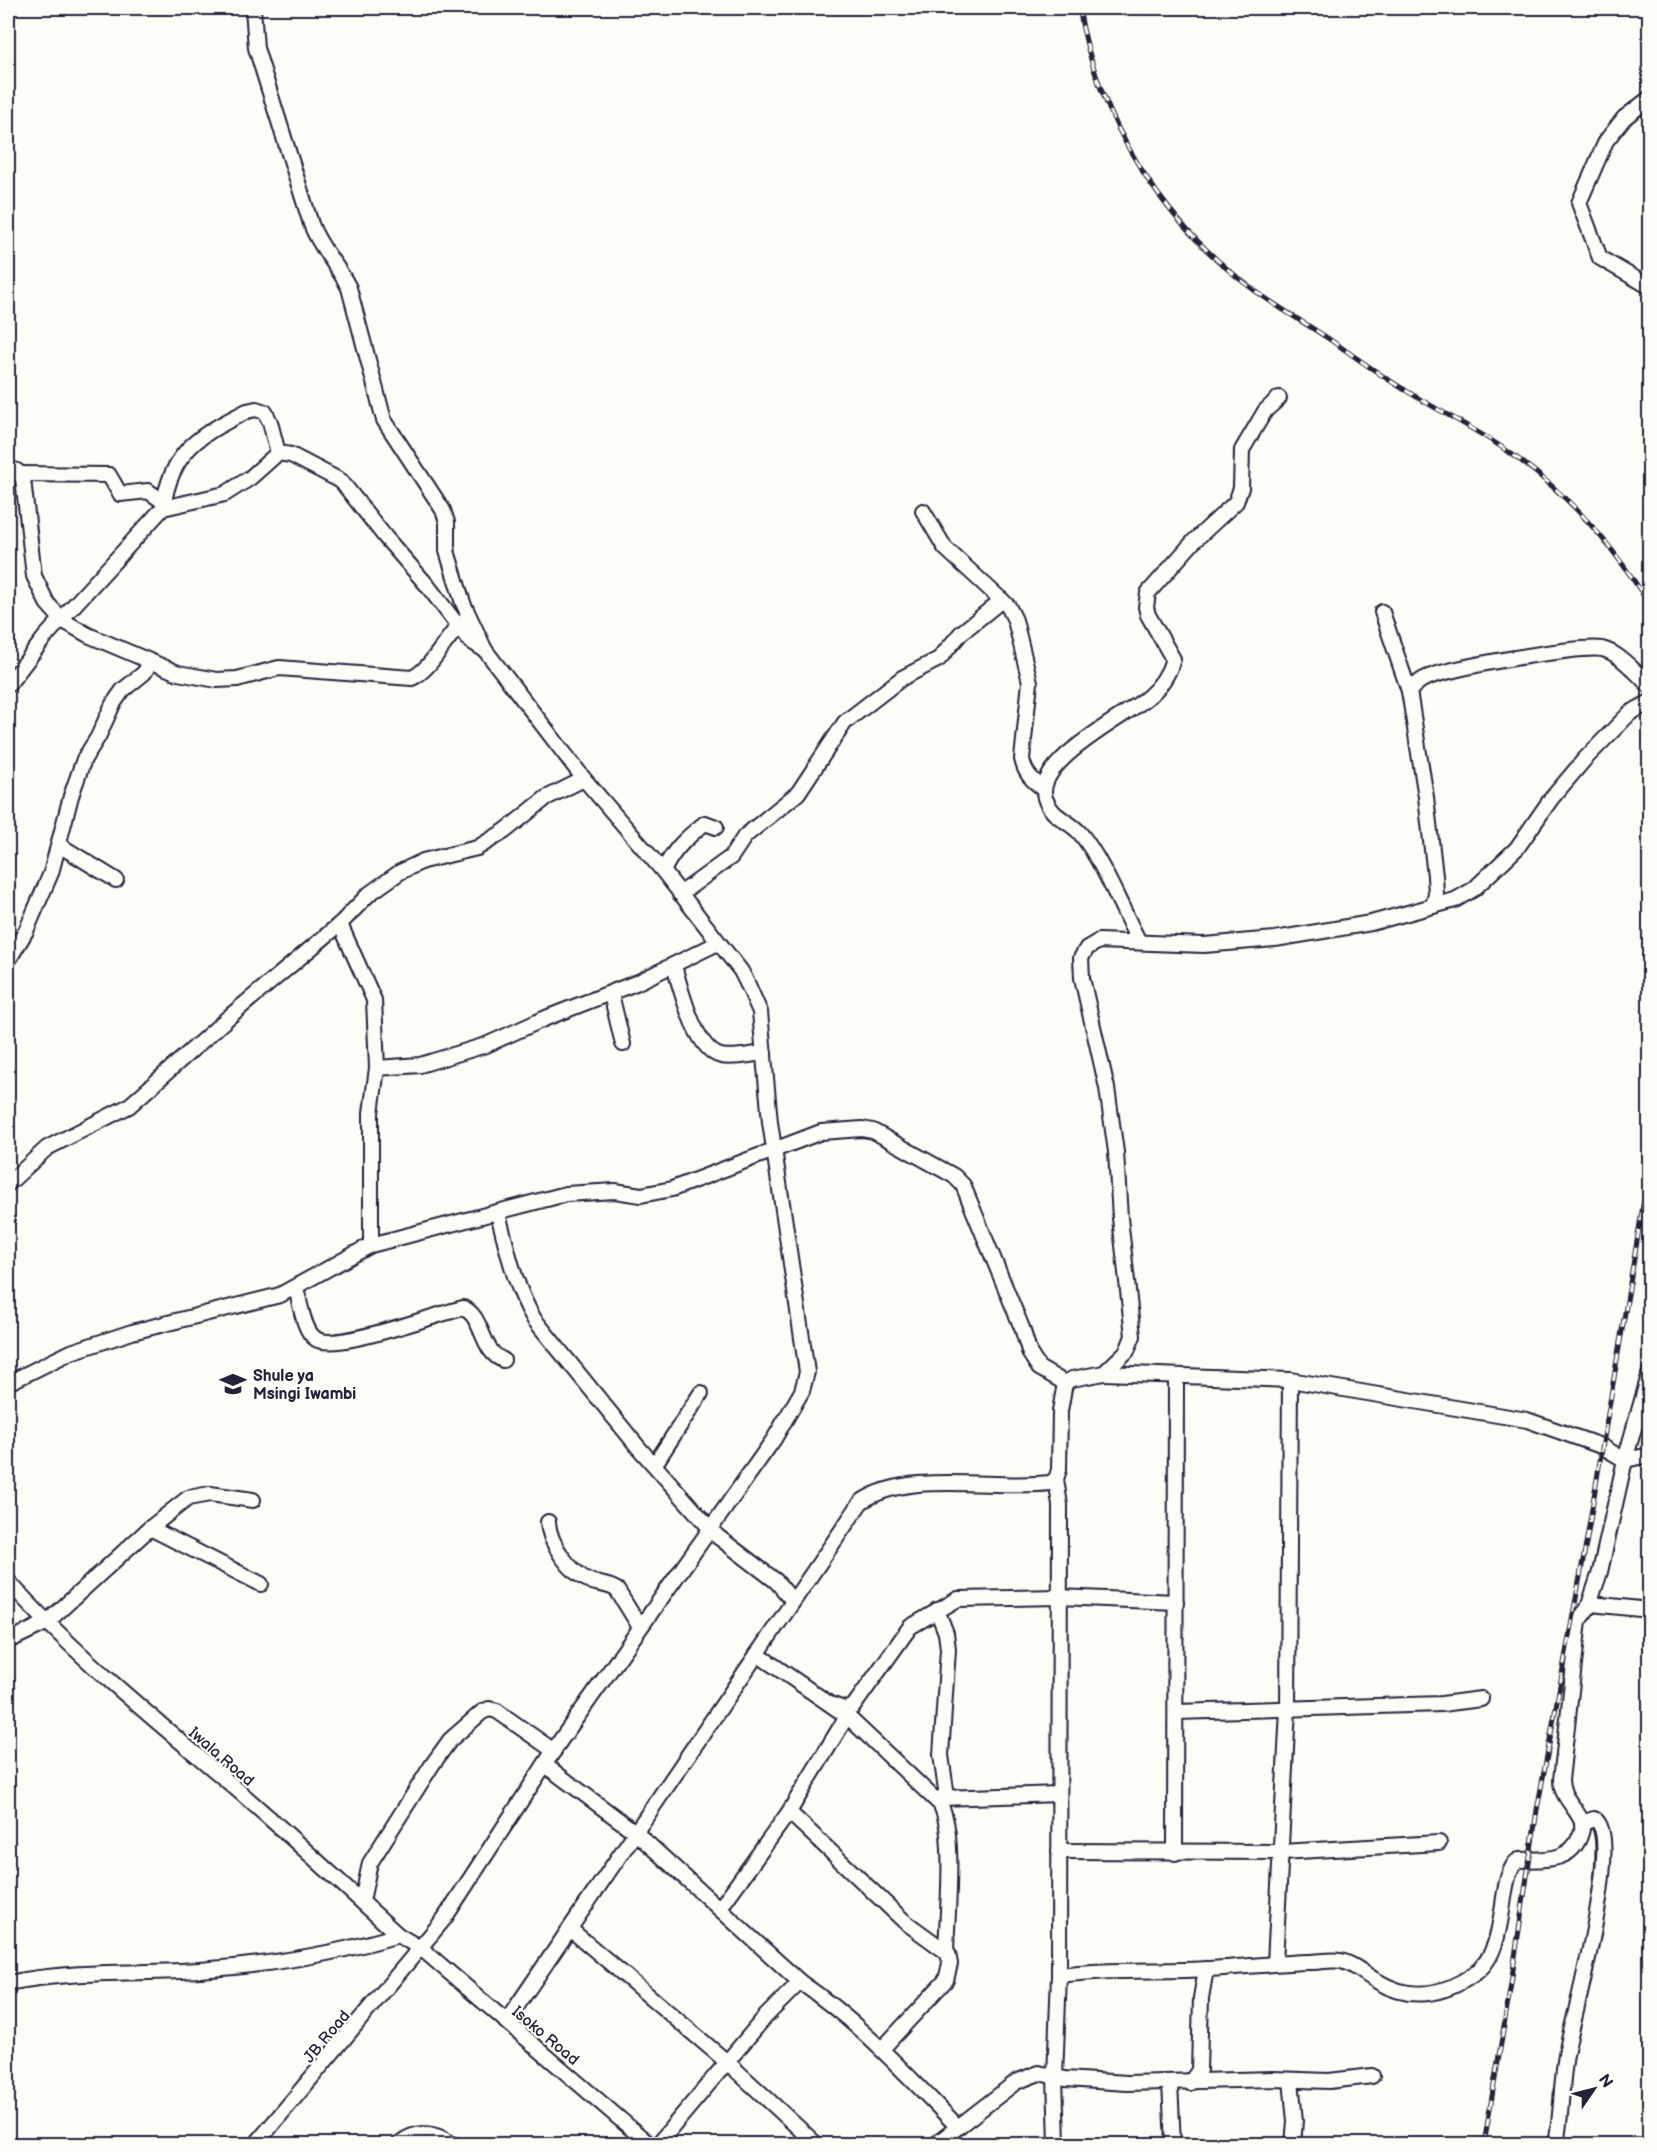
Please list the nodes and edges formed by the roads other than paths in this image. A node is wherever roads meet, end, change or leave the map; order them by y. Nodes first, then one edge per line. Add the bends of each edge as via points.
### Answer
1 (253, 8) edge
2 (1650, 98) edge
3 (1650, 287) edge
4 (1279, 398) dead end
5 (278, 453) junction
6 (14, 471) edge
7 (163, 505) junction
8 (923, 511) dead end
9 (1002, 600) junction
10 (1382, 612) dead end
11 (62, 620) junction
12 (464, 620) junction
13 (150, 663) junction
14 (8, 685) edge
15 (1650, 686) edge
16 (1409, 691) junction
17 (1650, 702) edge
18 (584, 779) junction
19 (1044, 789) junction
20 (716, 826) dead end
21 (59, 845) junction
22 (663, 871) junction
23 (116, 880) dead end
24 (680, 894) junction
25 (1433, 906) junction
26 (340, 924) junction
27 (1139, 942) junction
28 (718, 943) junction
29 (8, 962) edge
30 (674, 966) junction
31 (611, 994) junction
32 (623, 1044) dead end
33 (764, 1053) junction
34 (377, 1068) junction
35 (776, 1150) junction
36 (8, 1184) edge
37 (498, 1214) junction
38 (371, 1245) junction
39 (296, 1288) junction
40 (503, 1360) dead end
41 (1650, 1372) edge
42 (1104, 1373) junction
43 (1176, 1378) junction
44 (1290, 1380) junction
45 (8, 1383) edge
46 (1065, 1383) junction
47 (701, 1393) dead end
48 (1650, 1455) edge
49 (1625, 1460) junction
50 (655, 1464) junction
51 (1056, 1479) junction
52 (253, 1500) dead end
53 (548, 1522) dead end
54 (710, 1527) junction
55 (150, 1528) junction
56 (8, 1581) edge
57 (261, 1584) dead end
58 (1059, 1598) junction
59 (793, 1601) junction
60 (1176, 1602) junction
61 (1589, 1605) junction
62 (937, 1610) junction
63 (1650, 1610) edge
64 (46, 1623) junction
65 (640, 1627) junction
66 (8, 1641) edge
67 (757, 1654) junction
68 (1481, 1699) dead end
69 (833, 1705) junction
70 (1288, 1709) junction
71 (1176, 1712) junction
72 (847, 1716) junction
73 (554, 1751) junction
74 (545, 1765) junction
75 (1059, 1794) junction
76 (941, 1797) junction
77 (789, 1812) junction
78 (1582, 1823) junction
79 (635, 1832) junction
80 (1439, 1843) dead end
81 (1059, 1851) junction
82 (1281, 1852) junction
83 (1174, 1853) junction
84 (362, 1901) junction
85 (720, 1908) junction
86 (570, 1929) junction
87 (398, 1935) junction
88 (422, 1949) junction
89 (946, 1951) junction
90 (1275, 1964) junction
91 (1206, 1969) junction
92 (1059, 1975) junction
93 (800, 1982) junction
94 (8, 1983) edge
95 (506, 2022) junction
96 (882, 2049) junction
97 (727, 2062) junction
98 (1372, 2076) dead end
99 (1055, 2077) junction
100 (1291, 2080) junction
101 (1170, 2083) junction
102 (1190, 2083) junction
103 (957, 2126) junction
104 (256, 2145) edge
105 (399, 2145) edge
106 (452, 2145) edge
107 (649, 2145) edge
108 (658, 2145) edge
109 (816, 2145) edge
110 (936, 2145) edge
111 (1057, 2145) edge
112 (1173, 2145) edge
113 (1293, 2145) edge
114 (1556, 2145) edge

1 - 12 street via 256,48 318,244 349,288 390,431 443,510 447,551
2 - 3 street via 1624,118 1606,141 1579,203 1600,258
4 - 19 street via 1264,411 1242,450 1241,488 1236,502 1195,540 1148,593 1148,615 1173,659 1165,678 1147,698 1070,753 1048,777
5 - 7 street via 225,494
5 - 7 street via 265,412 247,411 193,442 180,459
5 - 12 street, JB Road via 291,455 341,481
6 - 7 street via 109,475 120,494 148,491
6 - 11 street via 23,479 34,576 47,603
7 - 11 street
8 - 9 street via 945,548
9 - 19 street via 1015,620 1029,674 1023,768
9 - 24 street via 961,633 939,659 902,678 845,722 798,793 745,836 731,857
10 - 16 street
11 - 13 street
11 - 14 street
12 - 13 street via 412,678 290,668 217,680
12 - 18 street, JB Road via 469,640 485,650
13 - 21 street via 113,704 84,759
15 - 16 street via 1611,653 1599,649 1531,656 1445,673 1424,679
16 - 25 street via 1429,819 1436,887
17 - 25 street via 1630,712 1584,760 1508,857 1473,889 1455,900
18 - 22 street, JB Road
18 - 26 street via 546,798 477,848 423,861 400,872 369,894
19 - 27 street via 1050,810 1073,827 1091,850
20 - 22 street via 705,823 683,840
21 - 23 street
21 - 29 street via 26,931
22 - 24 street, JB Road
24 - 28 street, JB Road
25 - 27 street via 1371,923 1275,939 1204,945
26 - 34 street via 374,1000
26 - 36 street via 129,1106 47,1148
27 - 42 street via 1100,941 1087,948 1081,958 1107,1088 1133,1322 1127,1351
28 - 30 street
28 - 33 street, JB Road via 741,971 760,1012
30 - 31 street
30 - 33 street via 694,1026 709,1050 722,1056
31 - 32 street
31 - 34 street via 446,1059
33 - 35 street, JB Road
34 - 38 street via 371,1124
35 - 37 street via 672,1189 641,1195 615,1191 574,1193
35 - 46 street via 813,1133 866,1129 954,1176 969,1195 1030,1354 1039,1368
35 - 54 street, JB Road via 807,1379 774,1439
37 - 38 street
37 - 50 street via 514,1278 534,1318
38 - 39 street
39 - 40 street via 309,1332 320,1341 363,1336 464,1308 472,1315 490,1352
39 - 45 street via 101,1341
41 - 49 street
42 - 43 street
42 - 46 street via 1072,1378
43 - 44 street
43 - 60 street
44 - 49 street via 1527,1420 1601,1446
44 - 70 street
46 - 51 street
47 - 50 street
48 - 49 street
49 - 61 street via 1613,1522
50 - 54 street
51 - 58 street via 1060,1505
51 - 59 street via 1040,1485 888,1488 872,1494 846,1520
52 - 55 street via 198,1494
53 - 65 street via 552,1539 570,1564 589,1581 617,1590
54 - 59 street via 726,1545 776,1581
54 - 65 street, JB Road
55 - 57 street
55 - 64 street
56 - 64 street, Iwala Road
58 - 60 street
58 - 62 street via 964,1598
58 - 75 street
59 - 67 street
60 - 71 street
61 - 63 street
61 - 78 street via 1577,1632 1561,1780 1563,1792
62 - 69 street via 910,1627 853,1707
62 - 76 street via 948,1649
64 - 66 street
64 - 84 street, Iwala Road
65 - 73 street, JB Road
67 - 69 street
67 - 79 street
68 - 70 street
69 - 72 street
70 - 71 street
70 - 82 street
71 - 83 street
72 - 76 street
72 - 77 street
73 - 74 street, JB Road
73 - 84 street via 497,1711 482,1712 450,1740 432,1765 370,1863
74 - 79 street
74 - 88 street, JB Road
75 - 76 street
75 - 81 street
76 - 89 street via 946,1827
77 - 85 street
77 - 89 street via 904,1921
78 - 90 street via 1578,1840 1562,1856 1515,1863 1493,1952 1478,1971 1453,1986 1423,1995 1407,1995 1341,1961
78 - 114 street via 1594,1819 1601,1824 1605,1845 1603,1876 1567,2050
79 - 85 street
79 - 86 street
80 - 82 street
81 - 83 street
81 - 92 street
82 - 83 street
82 - 90 street
84 - 87 street, Iwala Road
85 - 93 street
86 - 95 street
86 - 97 street
87 - 88 street, Iwala Road
87 - 94 street via 350,1950 274,1963
88 - 95 street, Isoko Road
88 - 104 street, JB Road
89 - 96 street via 950,1964 946,1980
90 - 91 street
91 - 92 street
91 - 102 street via 1199,2070
92 - 99 street
93 - 96 street
93 - 97 street
95 - 107 street, Isoko Road
96 - 103 street
97 - 108 street
97 - 109 street
98 - 100 street
99 - 101 street
99 - 103 street via 1043,2073 1016,2082
99 - 111 street
100 - 102 street
100 - 113 street
101 - 102 street
101 - 112 street
103 - 110 street
105 - 106 street via 417,2133 433,2134

